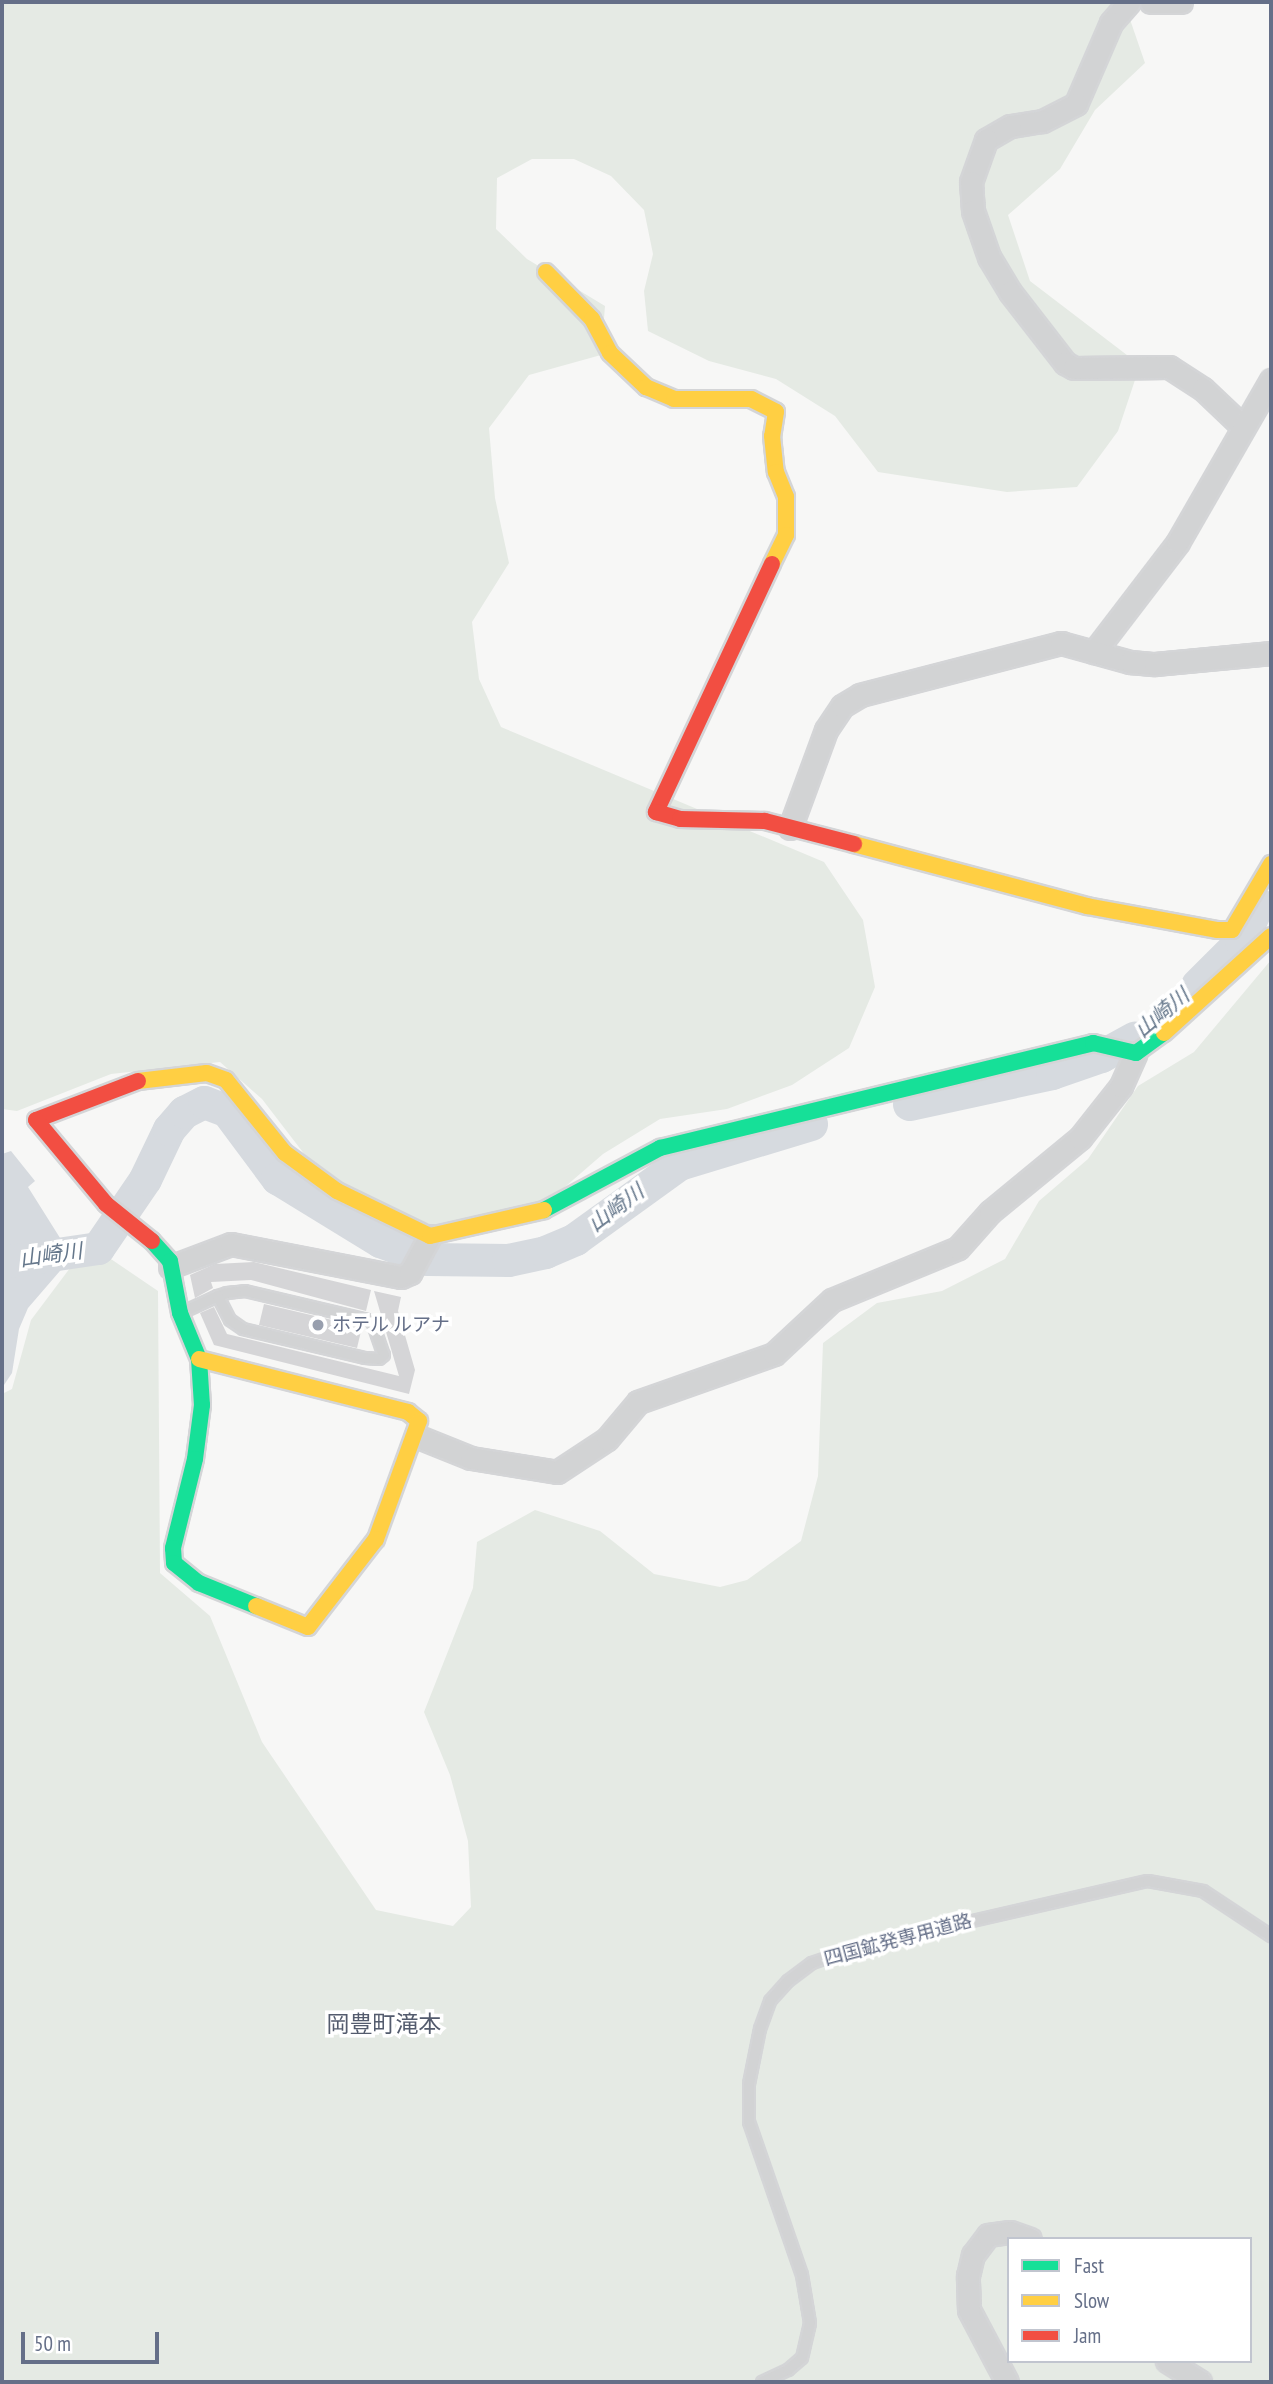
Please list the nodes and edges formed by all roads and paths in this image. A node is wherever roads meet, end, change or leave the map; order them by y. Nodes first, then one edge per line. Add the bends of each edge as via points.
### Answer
1 (1129, 2) edge
2 (1151, 2) edge
3 (1181, 2) edge
4 (547, 272) dead end
5 (1271, 380) edge
6 (1243, 426) junction
7 (1094, 652) junction
8 (1271, 653) edge
9 (790, 828) junction
10 (1271, 864) edge
11 (1271, 936) edge
12 (1133, 1052) junction
13 (422, 1250) junction
14 (170, 1267) junction
15 (218, 1296) junction
16 (180, 1314) junction
17 (198, 1359) junction
18 (416, 1436) junction
19 (1271, 1936) edge
20 (1024, 2237) edge
21 (1170, 2363) edge
22 (762, 2382) edge
23 (1007, 2382) edge
24 (1200, 2382) edge

1 - 6 street via 1111,23 1076,104 1042,121 1010,126 986,140 971,182 973,211 989,257 1010,292 1065,363 1074,368 1169,367 1203,389
2 - 3 street
4 - 9 street via 592,319 610,353 646,387 674,400 751,399 776,412 772,436 776,472 786,497 786,535 656,811 681,819 765,821
5 - 6 street
6 - 7 street via 1178,542
7 - 8 street via 1155,664
7 - 9 street via 1061,643 860,695 842,706 826,730
9 - 10 street via 1087,906 1218,930 1231,929
11 - 12 street
12 - 13 street via 1098,1044 683,1141 638,1158 554,1208
12 - 18 street via 1122,1086 1080,1138 990,1212 958,1248 832,1300 774,1354 638,1402 607,1439 557,1472 471,1458
13 - 14 street via 401,1277 231,1244
13 - 14 street via 285,1153 234,1087 207,1073 161,1076 117,1086 36,1120 120,1216 167,1255
14 - 16 street
15 - 15 lane via 245,1291 372,1321 384,1355 365,1358 243,1329 230,1320
15 - 16 lane
16 - 17 street
17 - 18 street via 408,1412 419,1421
17 - 18 street via 200,1433 173,1548 174,1563 199,1583 308,1627 376,1539
19 - 22 lane, 四国鉱発専用道路 via 1203,1891 1148,1881 859,1947 812,1963 788,1981 770,2001 761,2029 749,2084 749,2122 802,2275 810,2323 802,2358
20 - 23 street via 1010,2232 988,2235 973,2255 968,2276 969,2310
21 - 24 street

